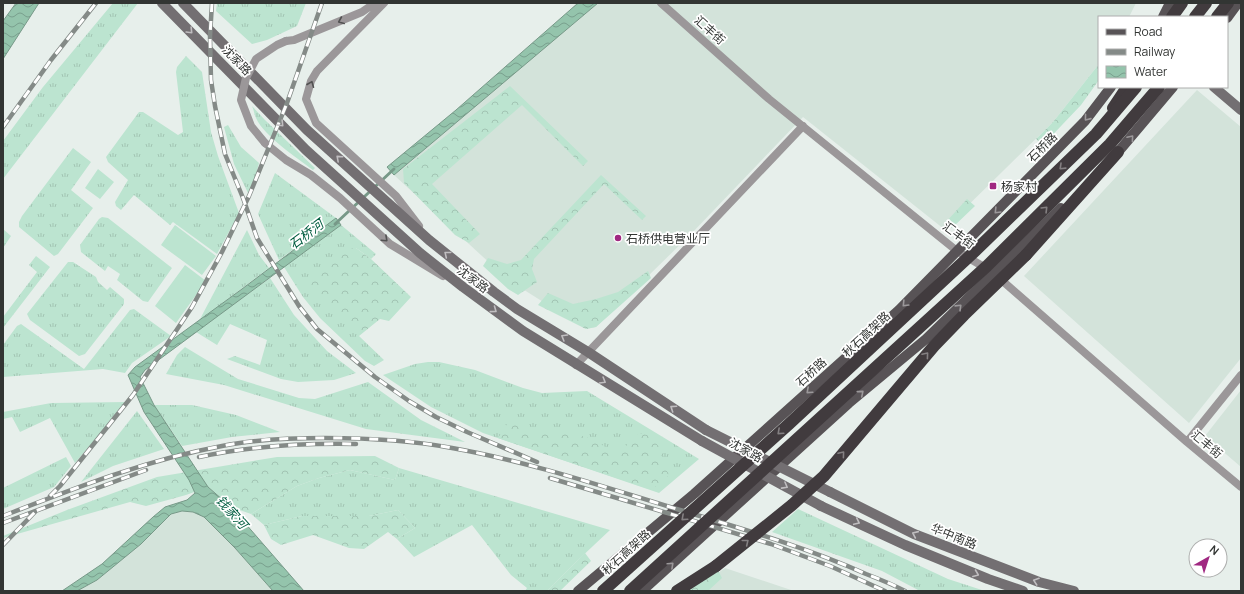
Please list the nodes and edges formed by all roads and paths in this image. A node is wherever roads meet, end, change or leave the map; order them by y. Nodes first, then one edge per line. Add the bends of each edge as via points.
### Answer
1 (162, 3) edge
2 (183, 3) edge
3 (375, 3) edge
4 (384, 3) edge
5 (662, 3) edge
6 (1170, 3) edge
7 (1178, 3) edge
8 (1182, 3) edge
9 (1206, 3) edge
10 (1228, 3) edge
11 (1238, 3) edge
12 (1164, 16) edge
13 (1165, 16) edge
14 (1173, 16) edge
15 (1196, 16) edge
16 (1218, 16) edge
17 (1228, 17) edge
18 (1110, 88) edge
19 (1126, 88) edge
20 (1135, 88) edge
21 (1158, 88) edge
22 (1172, 88) edge
23 (1215, 88) edge
24 (1241, 110) edge
25 (803, 126) junction
26 (1096, 134) junction
27 (1118, 152) junction
28 (371, 181) junction
29 (957, 251) junction
30 (994, 273) junction
31 (463, 287) junction
32 (588, 352) junction
33 (576, 365) junction
34 (1241, 375) edge
35 (706, 430) joint
36 (1187, 442) junction
37 (1241, 487) edge
38 (578, 591) edge
39 (603, 591) edge
40 (630, 591) edge
41 (642, 591) edge
42 (677, 591) edge
43 (1023, 591) edge
44 (1074, 591) edge

1 -> 31 main road, 沈家路 via 306,150 420,253
28 -> 2 main road, 沈家路 via 307,130
3 -> 31 street, bridge via 362,12 277,45 256,59 246,78 241,100 251,126 265,143 311,175 390,244
28 -> 4 street via 316,123 306,99 317,71
5 - 25 street, 汇丰街 via 769,99
6 - 12 main road
7 - 13 main road
8 - 14 highway
9 - 15 highway
10 - 16 highway
11 - 17 main road
18 -> 29 main road, 石桥路 via 1085,121
19 - 26 highway, bridge
20 - 26 highway, 秋石高架路, bridge
40 -> 21 highway, bridge via 987,266 1110,144
27 -> 22 main road
23 - 24 main road
25 - 29 street, 汇丰街
25 - 32 street
26 -> 39 highway, 秋石高架路, bridge via 876,344
27 - 30 main road
42 -> 27 highway, bridge via 716,566 824,476 934,346 1026,255
32 -> 28 main road, 沈家路 via 517,309 488,287 429,240
29 - 30 street, 汇丰街
29 -> 38 main road, 石桥路 via 899,310 694,494
30 - 36 street, 汇丰街
41 -> 30 main road via 849,403 926,339
31 -> 33 main road, 沈家路 via 523,331
32 - 33 street
35 -> 32 main road, 沈家路
33 -> 43 main road, 沈家路, bridge via 702,440 822,506 905,545
34 - 36 street
44 -> 35 main road, 华中南路, bridge via 1039,582 914,534
36 - 37 street, 汇丰街

